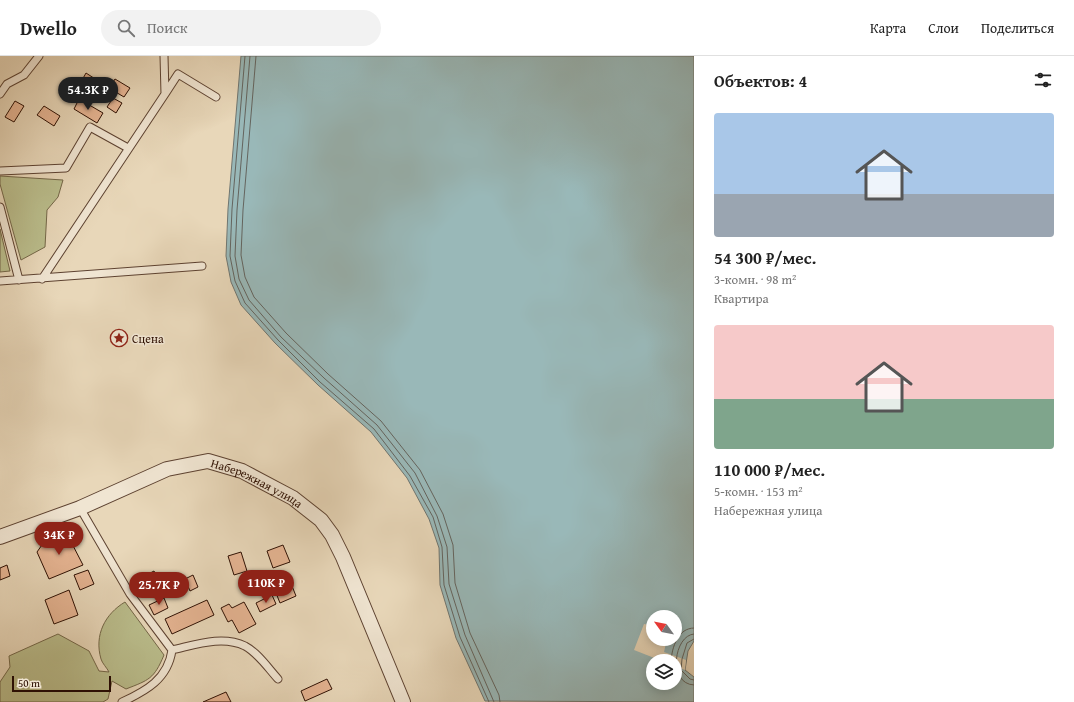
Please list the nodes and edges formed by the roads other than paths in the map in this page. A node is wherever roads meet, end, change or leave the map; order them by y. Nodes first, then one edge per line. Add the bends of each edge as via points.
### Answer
1 (39, 56) edge
2 (164, 56) edge
3 (2, 85) edge
4 (0, 94) edge
5 (165, 94) junction
6 (216, 96) dead end
7 (128, 148) junction
8 (0, 171) edge
9 (0, 206) edge
10 (202, 266) dead end
11 (42, 279) junction
12 (19, 280) junction
13 (0, 281) edge
14 (80, 508) junction
15 (0, 537) edge
16 (172, 650) junction
17 (278, 679) dead end
18 (122, 702) edge
19 (403, 702) edge

1 - 3 lane via 24,75
2 - 5 lane
3 - 4 lane
5 - 6 lane via 178,74
5 - 7 lane
7 - 8 lane via 90,127 66,168
7 - 11 lane
9 - 12 lane
10 - 11 lane
11 - 12 lane
12 - 13 lane
14 - 15 street, Набережная улица
14 - 16 lane via 130,594
14 - 19 street, Набережная улица via 167,469 208,461 242,472 293,498 321,520 332,535
16 - 17 lane via 214,641 232,642 245,647
16 - 18 lane via 171,660 165,672 154,685

